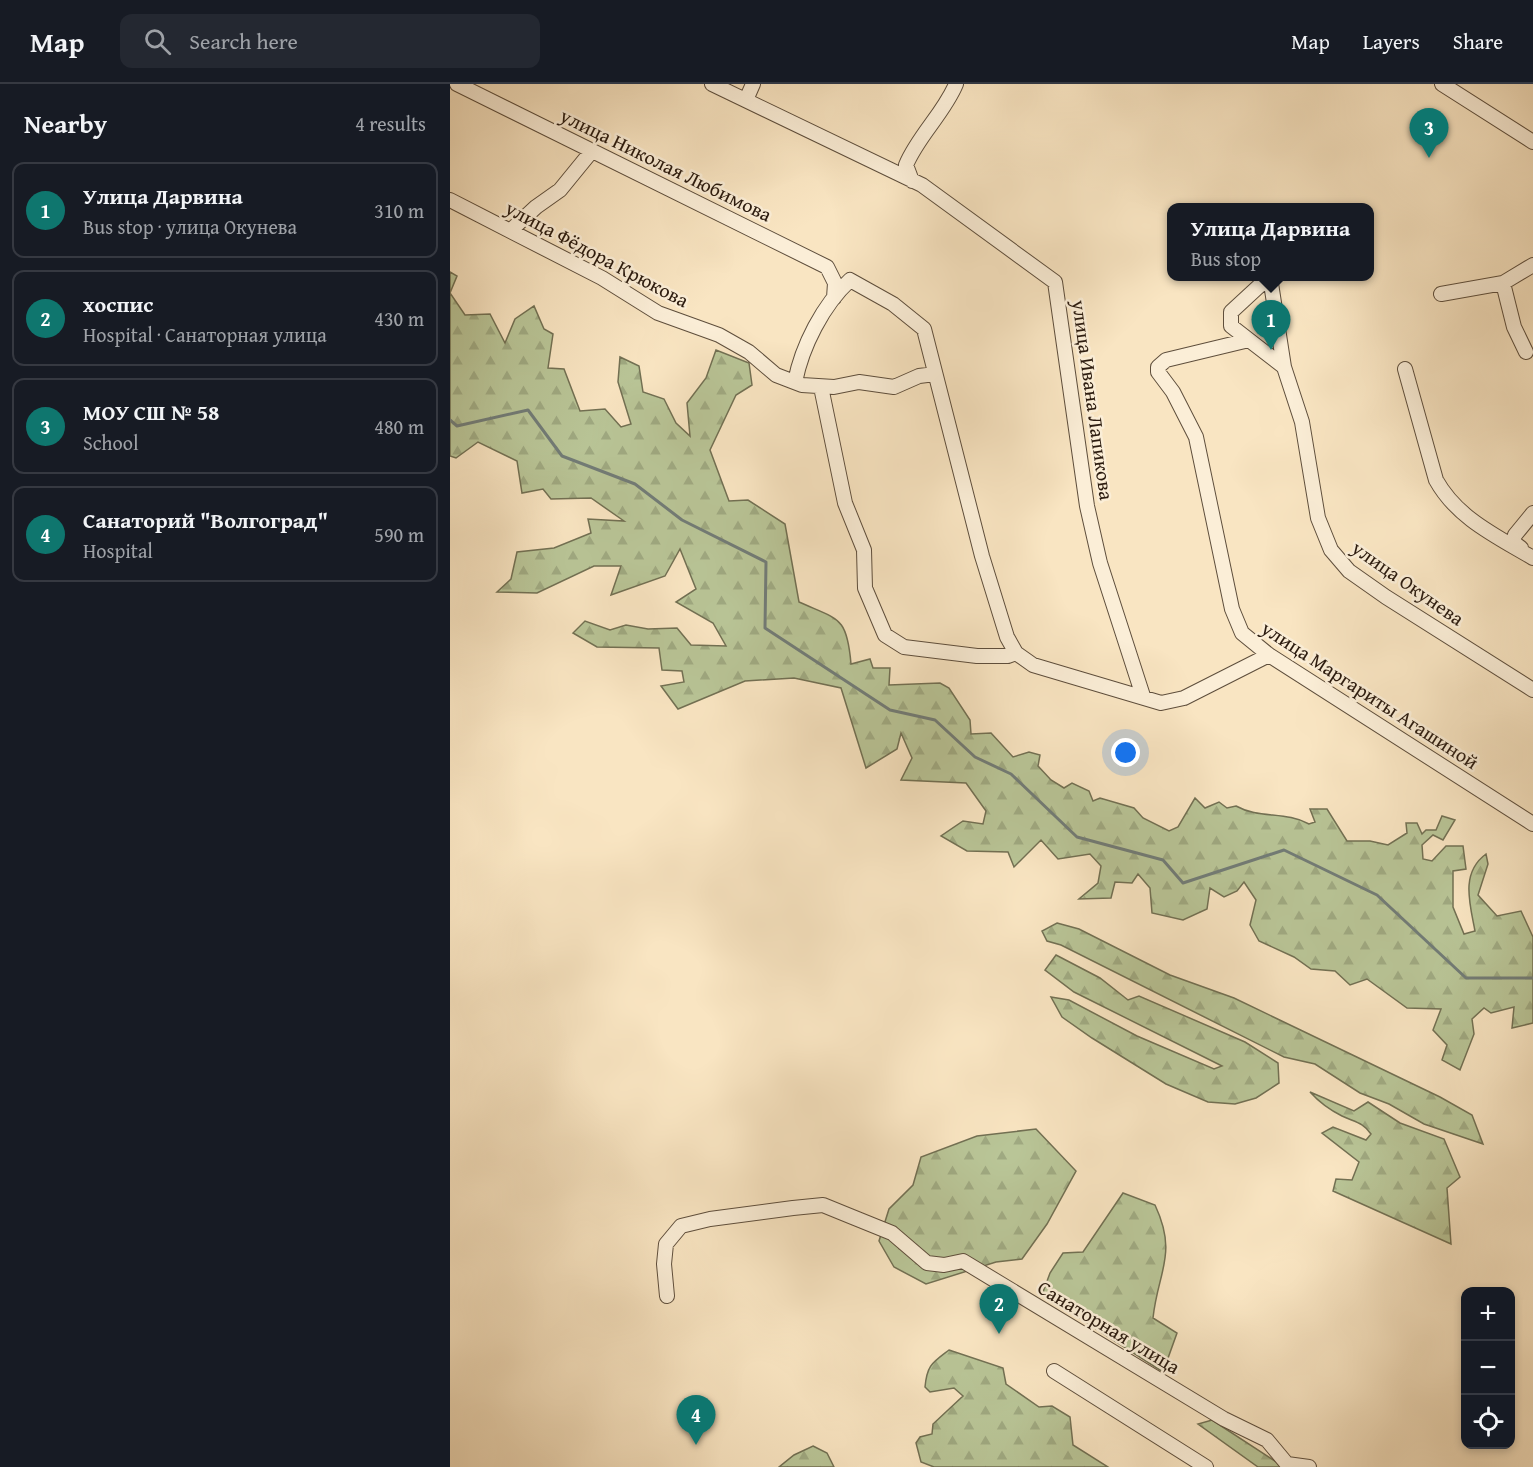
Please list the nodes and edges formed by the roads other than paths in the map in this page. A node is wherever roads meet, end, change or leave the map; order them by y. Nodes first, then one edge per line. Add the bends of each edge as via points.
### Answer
1 (457, 84) edge
2 (712, 84) edge
3 (753, 84) edge
4 (956, 84) edge
5 (1442, 84) edge
6 (746, 100) junction
7 (1533, 142) edge
8 (591, 152) junction
9 (908, 159) junction
10 (885, 168) junction
11 (912, 181) junction
12 (450, 200) edge
13 (511, 230) junction
14 (1533, 265) edge
15 (1266, 281) edge
16 (1271, 281) edge
17 (1503, 283) junction
18 (1442, 294) dead end
19 (834, 298) junction
20 (1249, 340) junction
21 (1527, 352) dead end
22 (1284, 367) junction
23 (1405, 369) dead end
24 (935, 374) junction
25 (795, 382) junction
26 (821, 387) junction
27 (1533, 513) edge
28 (1494, 535) junction
29 (1515, 535) junction
30 (1533, 557) edge
31 (1016, 653) junction
32 (1269, 656) junction
33 (1533, 690) edge
34 (1143, 696) junction
35 (1533, 824) edge
36 (667, 1296) dead end
37 (1054, 1371) dead end
38 (1206, 1467) edge
39 (1309, 1467) edge

1 - 8 street, улица Николая Любимова
2 - 6 street, улица Ивана Лапикова
3 - 6 street
4 - 9 street
5 - 7 street
6 - 10 street, улица Ивана Лапикова
8 - 13 street via 560,190
8 - 19 street, улица Николая Любимова via 827,267 835,283
9 - 10 street via 900,168
9 - 11 street via 906,165
10 - 11 street, улица Ивана Лапикова
11 - 34 street, улица Ивана Лапикова via 1055,282 1087,506 1110,597
12 - 13 street, улица Фёдора Крюкова
13 - 25 street, улица Фёдора Крюкова via 658,313 719,335 749,352 776,375
14 - 17 street
15 - 20 street via 1231,312 1231,326
16 - 22 street, улица Окунева
17 - 18 street
17 - 21 street via 1514,327
19 - 24 street via 850,280 893,304 924,329
19 - 25 street via 807,343
20 - 22 street
20 - 32 street, улица Маргариты Агашиной via 1166,360 1158,372 1196,438 1237,623 1242,633
22 - 33 street, улица Окунева via 1302,422 1318,518 1339,562 1386,597
23 - 28 street via 1436,480 1452,504
24 - 26 street, улица Фёдора Крюкова via 894,387 859,382
24 - 31 street via 982,556 1007,637
25 - 26 street, улица Фёдора Крюкова
26 - 31 street via 845,503 864,550 865,588 885,635 904,647 977,656
27 - 29 street
28 - 29 street via 1511,539
28 - 30 street
29 - 30 street via 1513,542
31 - 34 street via 1033,665
32 - 34 street via 1174,702 1161,703
32 - 35 street, улица Маргариты Агашиной
36 - 39 street, Санаторная улица via 666,1244 681,1226 823,1205 892,1233 927,1263 963,1261 993,1277 1030,1304 1224,1419 1267,1440 1287,1464
37 - 38 street

